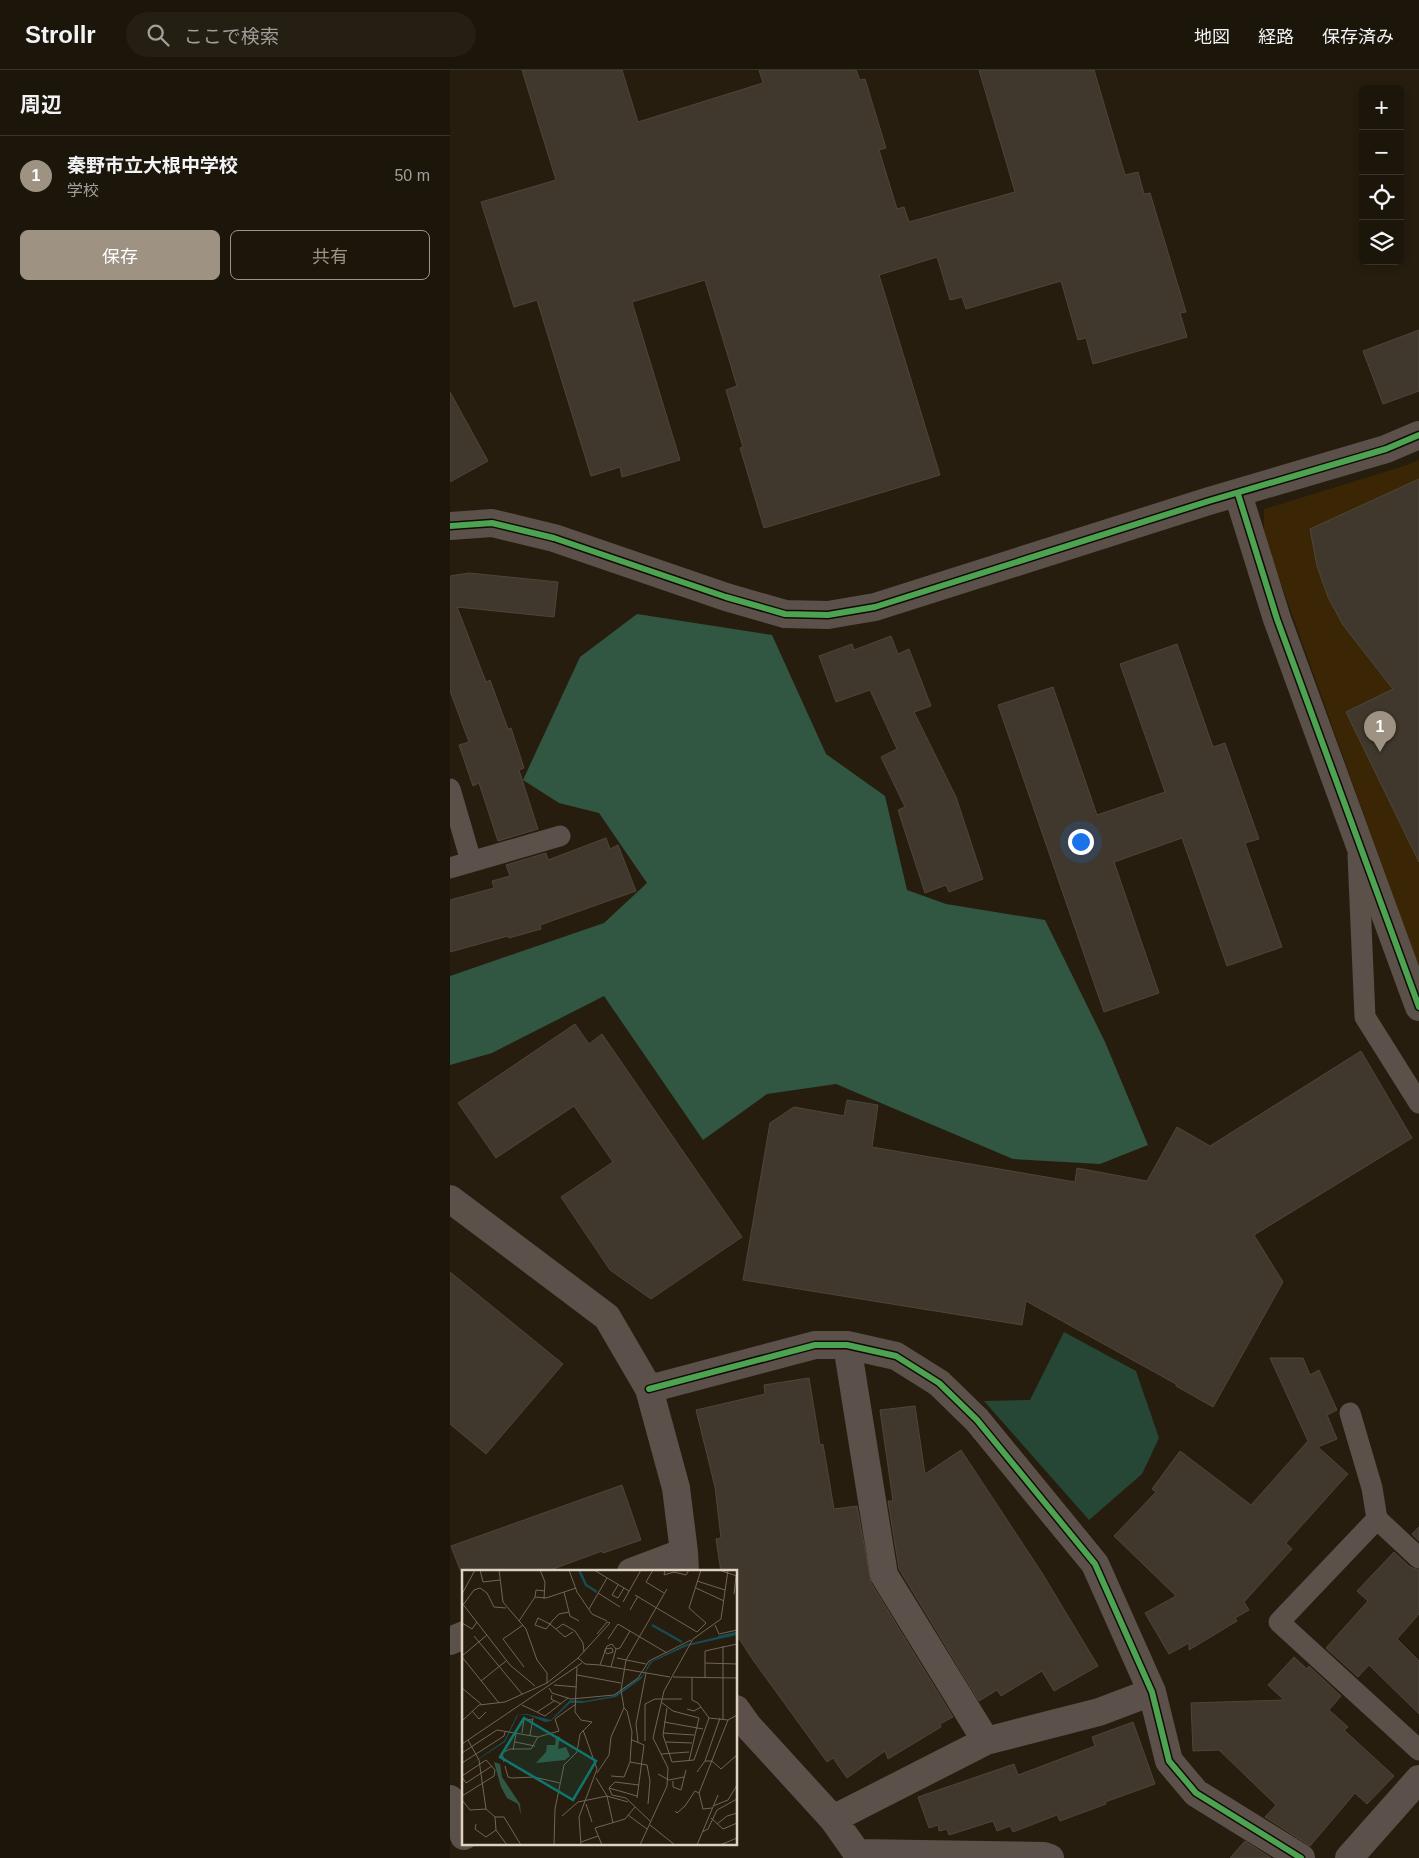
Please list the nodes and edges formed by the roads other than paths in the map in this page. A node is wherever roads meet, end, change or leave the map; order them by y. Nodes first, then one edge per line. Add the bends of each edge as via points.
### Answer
1 (1419, 435) edge
2 (1238, 494) junction
3 (450, 526) edge
4 (450, 788) edge
5 (560, 836) dead end
6 (1357, 838) junction
7 (471, 861) junction
8 (450, 868) edge
9 (1419, 1007) edge
10 (1419, 1103) edge
11 (450, 1199) edge
12 (847, 1345) junction
13 (649, 1389) junction
14 (1350, 1413) dead end
15 (1377, 1519) junction
16 (1419, 1558) edge
17 (684, 1562) edge
18 (642, 1570) edge
19 (462, 1636) edge
20 (450, 1641) edge
21 (1152, 1692) junction
22 (740, 1722) edge
23 (986, 1741) junction
24 (1419, 1750) edge
25 (1419, 1779) edge
26 (450, 1799) edge
27 (833, 1819) junction
28 (462, 1831) edge
29 (858, 1856) edge
30 (1050, 1858) edge
31 (1302, 1858) edge
32 (1349, 1858) edge

1 - 2 street via 1386,449
2 - 3 street via 875,608 828,615 785,614 554,538 492,523
2 - 6 street via 1277,619
4 - 7 lane
5 - 7 lane
6 - 9 street
6 - 10 lane via 1365,1017
7 - 8 lane
11 - 13 street via 607,1317
12 - 13 street via 815,1345
12 - 21 street via 896,1356 939,1383 977,1420 1095,1564
12 - 23 street via 884,1575
13 - 17 street via 676,1488
14 - 15 lane via 1372,1488
15 - 16 lane
15 - 24 lane via 1279,1622
17 - 18 street
19 - 20 street
21 - 23 street via 1099,1712
21 - 31 street via 1168,1761 1196,1793
22 - 27 street
23 - 27 street
25 - 32 street
26 - 28 street
27 - 29 street
29 - 30 street

